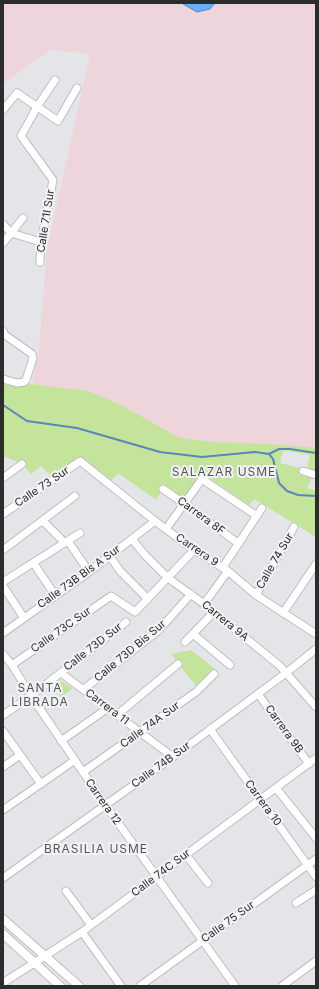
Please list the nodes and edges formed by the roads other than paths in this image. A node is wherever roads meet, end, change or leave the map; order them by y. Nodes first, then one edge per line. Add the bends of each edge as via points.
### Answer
1 (55, 80) dead end
2 (77, 88) dead end
3 (37, 107) junction
4 (3, 110) edge
5 (23, 218) dead end
6 (3, 224) edge
7 (11, 233) junction
8 (41, 242) junction
9 (3, 244) edge
10 (40, 262) dead end
11 (3, 331) edge
12 (3, 379) edge
13 (80, 461) joint
14 (22, 464) dead end
15 (303, 471) dead end
16 (316, 475) edge
17 (3, 478) edge
18 (164, 490) dead end
19 (75, 496) dead end
20 (184, 503) junction
21 (3, 504) edge
22 (262, 508) dead end
23 (6, 512) edge
24 (257, 516) junction
25 (43, 521) junction
26 (156, 521) junction
27 (294, 527) dead end
28 (166, 528) junction
29 (80, 533) dead end
30 (132, 538) junction
31 (67, 542) junction
32 (239, 544) junction
33 (3, 550) edge
34 (194, 550) junction
35 (109, 555) junction
36 (34, 564) junction
37 (316, 564) edge
38 (225, 569) junction
39 (3, 572) edge
40 (89, 572) junction
41 (168, 578) junction
42 (6, 580) edge
43 (3, 586) edge
44 (191, 594) junction
45 (55, 595) junction
46 (256, 595) junction
47 (148, 599) junction
48 (204, 604) junction
49 (214, 612) junction
50 (283, 613) junction
51 (24, 618) junction
52 (126, 622) dead end
53 (3, 633) edge
54 (193, 634) junction
55 (316, 634) edge
56 (185, 642) dead end
57 (316, 649) edge
58 (3, 654) edge
59 (12, 664) junction
60 (178, 664) dead end
61 (230, 665) dead end
62 (61, 673) junction
63 (286, 673) junction
64 (214, 674) dead end
65 (84, 689) junction
66 (258, 694) junction
67 (31, 696) junction
68 (108, 708) junction
69 (316, 708) edge
70 (3, 715) edge
71 (117, 715) junction
72 (210, 729) junction
73 (3, 731) edge
74 (141, 732) junction
75 (61, 741) junction
76 (20, 755) junction
77 (173, 757) junction
78 (316, 758) edge
79 (74, 760) junction
80 (309, 764) junction
81 (3, 767) edge
82 (83, 772) junction
83 (42, 784) junction
84 (276, 788) junction
85 (260, 799) junction
86 (106, 804) junction
87 (3, 810) edge
88 (316, 838) edge
89 (186, 854) junction
90 (316, 858) edge
91 (307, 865) junction
92 (156, 876) junction
93 (316, 877) edge
94 (3, 878) edge
95 (208, 883) dead end
96 (316, 890) edge
97 (66, 891) dead end
98 (296, 903) dead end
99 (3, 919) edge
100 (91, 925) junction
101 (82, 932) junction
102 (3, 935) edge
103 (202, 941) junction
104 (44, 956) junction
105 (316, 961) edge
106 (35, 962) junction
107 (3, 983) edge
108 (60, 986) edge
109 (79, 986) edge
110 (121, 986) edge
111 (142, 986) edge
112 (235, 986) edge
113 (282, 986) edge

1 - 3 street
2 - 3 street via 58,121
3 - 4 street via 17,94
3 - 8 street, Calle 71I Sur via 21,136 53,180
5 - 7 street
6 - 7 street
7 - 8 street
7 - 9 street
8 - 10 street, Calle 71I Sur
11 - 12 street via 33,356 26,380 17,383
13 - 23 street, Calle 73 Sur
13 - 26 street, Carrera 9
14 - 17 street
15 - 16 street
18 - 20 street, Carrera 8F
19 - 25 street
20 - 24 street via 202,479
20 - 28 street
20 - 32 street, Carrera 8F
21 - 23 street
22 - 24 street
24 - 32 street
25 - 31 street
25 - 33 street
26 - 28 street, Carrera 9
26 - 30 street, Calle 73B Bis A Sur
27 - 46 street, Calle 74 Sur
28 - 34 street, Carrera 9
29 - 31 street
30 - 35 street, Calle 73B Bis A Sur
30 - 41 street, Carrera 9A
31 - 36 street
31 - 40 street
32 - 38 street
34 - 38 street, Carrera 9
34 - 41 street
35 - 40 street, Calle 73B Bis A Sur
35 - 47 street via 120,571
36 - 42 street
36 - 45 street
37 - 50 street
38 - 46 street, Carrera 9
38 - 48 street
39 - 42 street
40 - 45 street, Calle 73B Bis A Sur
41 - 44 street, Carrera 9A
41 - 47 street
43 - 51 street
44 - 48 street, Carrera 9A
44 - 65 street, Calle 73D Bis Sur via 159,630
45 - 51 street, Calle 73B Bis A Sur
46 - 50 street, Carrera 9
47 - 59 street, Calle 73C Sur via 135,612 111,596
48 - 49 street, Carrera 9A
49 - 54 street
49 - 63 street, Carrera 9A
50 - 55 street, Carrera 9
51 - 53 street, Calle 73B Bis A Sur
52 - 62 street, Calle 73D Sur
54 - 56 street
54 - 61 street
57 - 63 street, Calle 74B Sur
58 - 59 street, Carrera 12
59 - 67 street, Carrera 12
60 - 71 street
62 - 65 street, Carrera 11
62 - 67 street, Calle 73D Sur
63 - 66 street, Calle 74B Sur
63 - 69 street, Carrera 9A
64 - 74 street, Calle 74A Sur via 196,692
65 - 68 street, Carrera 11
66 - 72 street, Calle 74B Sur
66 - 80 street, Carrera 9B
67 - 70 street, Calle 73D Sur
67 - 75 street, Carrera 12
68 - 71 street, Carrera 11
68 - 75 street
71 - 74 street, Carrera 11
72 - 77 street, Calle 74B Sur
72 - 85 street, Carrera 10
73 - 76 street
74 - 77 street, Carrera 11
74 - 82 street, Calle 74A Sur
75 - 79 street, Carrera 12
76 - 81 street
76 - 83 street
77 - 86 street, Calle 74B Sur
78 - 80 street, Calle 74C Sur
79 - 82 street, Carrera 12
79 - 83 street
80 - 84 street, Calle 74C Sur
82 - 86 street, Carrera 12
83 - 87 street
84 - 85 street, Calle 74C Sur
84 - 88 street
85 - 89 street, Calle 74C Sur
85 - 91 street, Carrera 10
86 - 92 street, Carrera 12
86 - 94 street, Calle 74B Sur
89 - 92 street, Calle 74C Sur
89 - 95 street
90 - 91 street, Calle 75 Sur
91 - 93 street, Carrera 10
91 - 103 street, Calle 75 Sur
92 - 100 street, Calle 74C Sur
92 - 103 street, Carrera 12
96 - 98 street
97 - 100 street
99 - 104 main road
100 - 101 street, Calle 74C Sur
101 - 104 street, Calle 74C Sur
101 - 110 street
102 - 106 main road
103 - 111 street, Calle 75 Sur
103 - 112 street, Carrera 12
104 - 106 street, Calle 74C Sur
104 - 109 main road
105 - 113 street
106 - 107 street, Calle 74C Sur
106 - 108 main road

